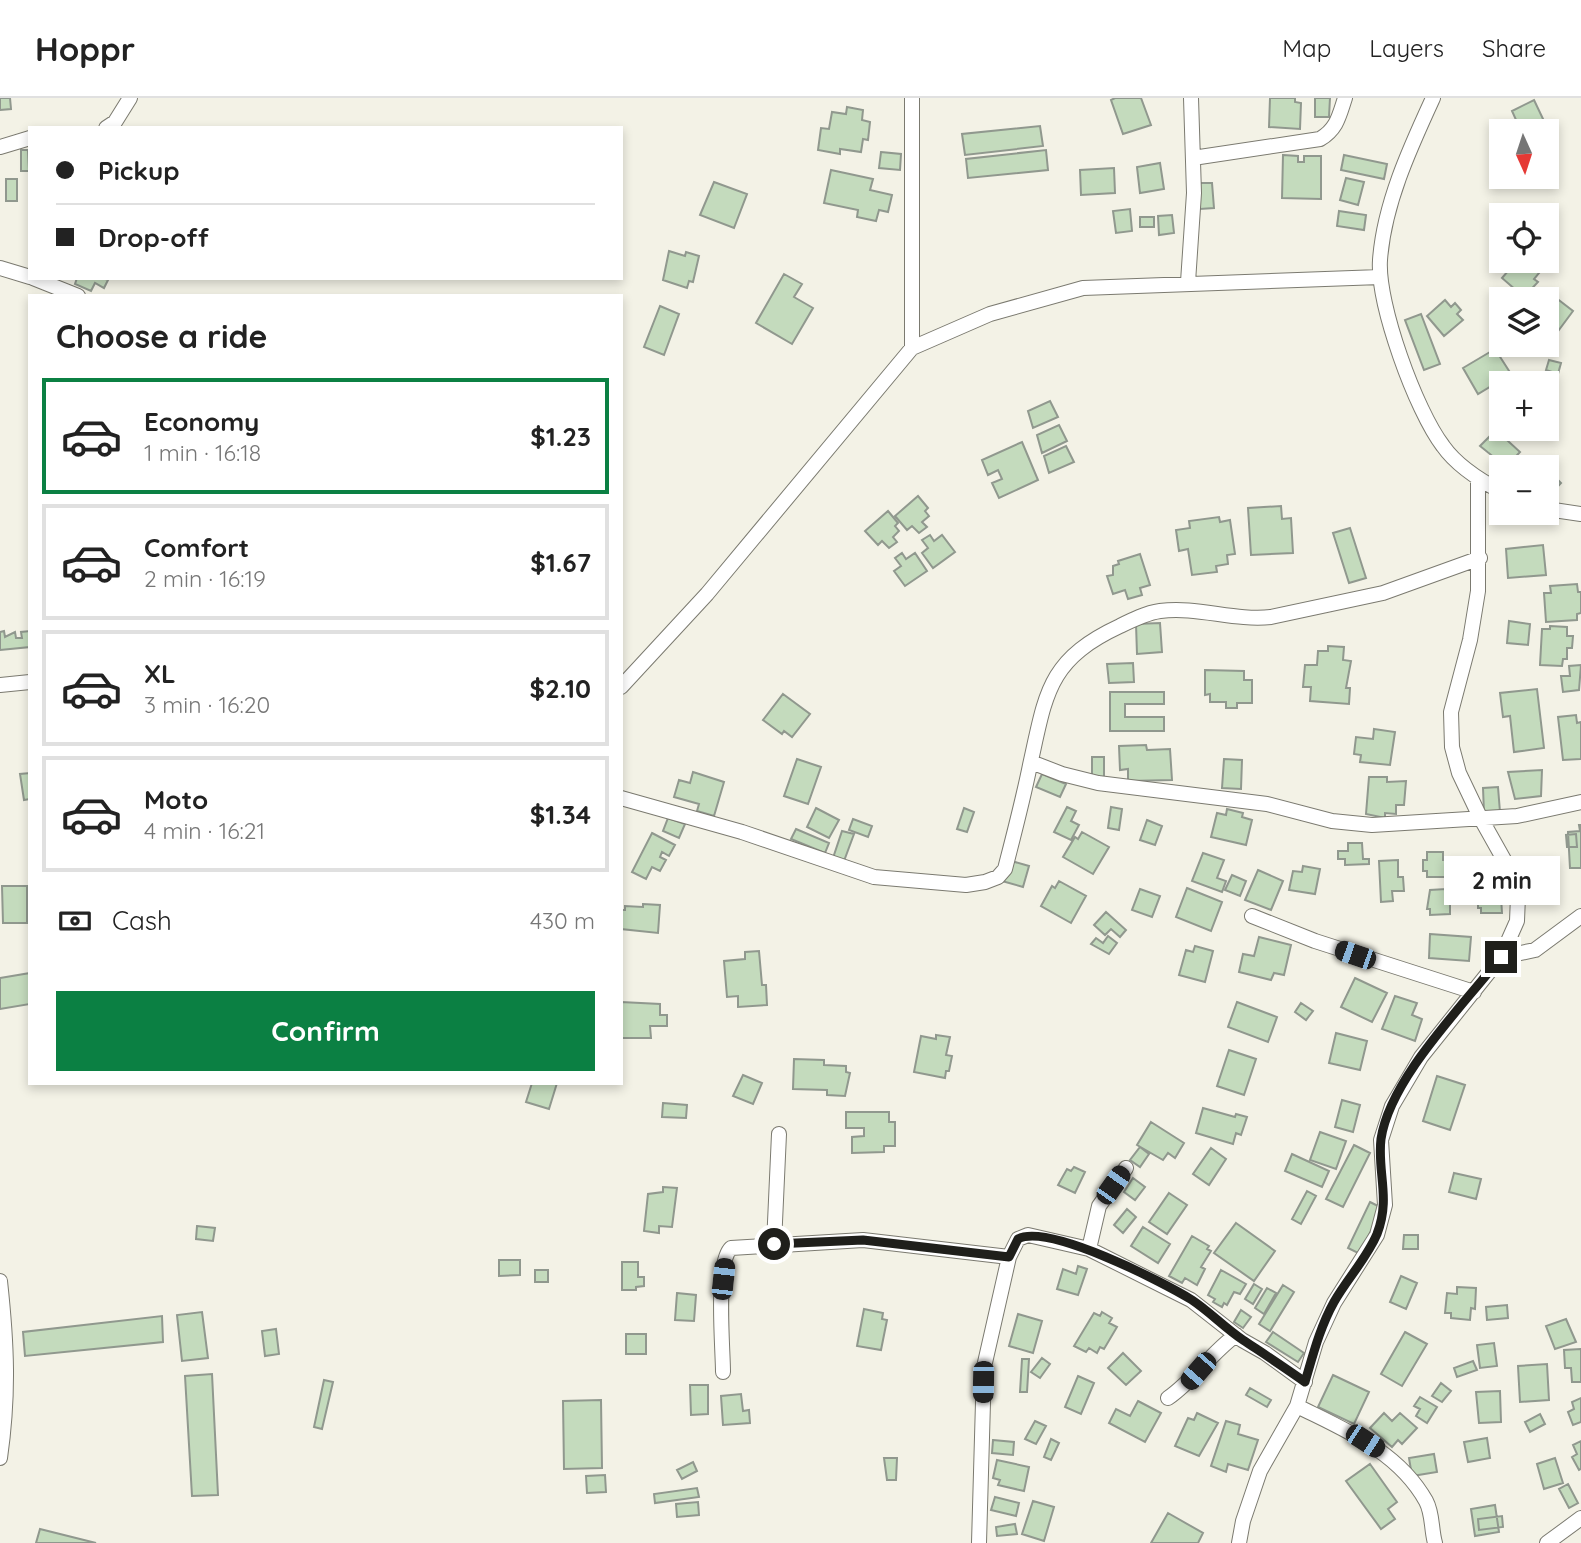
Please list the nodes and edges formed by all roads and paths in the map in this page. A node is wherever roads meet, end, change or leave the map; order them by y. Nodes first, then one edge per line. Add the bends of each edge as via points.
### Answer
1 (130, 98) edge
2 (912, 98) edge
3 (1191, 98) edge
4 (1345, 98) edge
5 (1433, 98) edge
6 (109, 126) edge
7 (28, 139) edge
8 (0, 147) edge
9 (1193, 158) junction
10 (0, 268) edge
11 (28, 277) edge
12 (1381, 277) junction
13 (36, 280) edge
14 (1188, 282) junction
15 (73, 294) edge
16 (912, 348) junction
17 (1478, 479) junction
18 (1489, 485) edge
19 (1559, 511) edge
20 (1581, 514) edge
21 (1480, 558) junction
22 (28, 682) edge
23 (0, 685) edge
24 (623, 685) edge
25 (1031, 762) junction
26 (623, 799) edge
27 (1581, 802) edge
28 (1480, 817) junction
29 (1252, 916) dead end
30 (1581, 916) edge
31 (1501, 957) junction
32 (1474, 992) junction
33 (779, 1134) dead end
34 (1126, 1168) dead end
35 (774, 1244) junction
36 (1089, 1249) junction
37 (1009, 1257) junction
38 (0, 1281) edge
39 (1236, 1335) junction
40 (723, 1372) dead end
41 (1305, 1382) junction
42 (1167, 1398) dead end
43 (1297, 1405) junction
44 (0, 1458) edge
45 (1581, 1518) edge
46 (979, 1543) edge
47 (1239, 1543) edge
48 (1435, 1543) edge
49 (1546, 1543) edge

1 - 6 street
2 - 16 street
3 - 9 street
4 - 9 street via 1337,124 1320,139
5 - 12 street via 1410,148 1387,222
7 - 8 street
9 - 14 street
10 - 11 street
12 - 14 street via 1257,284
12 - 17 street via 1389,317 1417,397 1443,447
13 - 15 street
14 - 16 street via 1083,288 990,314
16 - 24 street via 707,594
17 - 18 street
17 - 21 street
19 - 20 street
21 - 25 street via 1382,593 1271,617 1175,610 1156,611 1131,621 1096,637 1071,656 1052,682 1039,716
21 - 28 street via 1470,640 1451,712 1452,747
22 - 23 street
25 - 26 street via 1005,869 998,877 966,885 874,877 742,832
25 - 28 street via 1098,783 1267,804 1332,821 1372,825
27 - 28 street via 1517,816
28 - 31 street via 1512,874 1518,896 1517,921
29 - 32 street
30 - 31 street via 1535,950
31 - 32 street
32 - 41 street via 1420,1057 1392,1106 1381,1140 1385,1205 1377,1235 1334,1303
33 - 35 street
34 - 36 street via 1099,1206
35 - 37 street via 863,1240
35 - 40 street via 731,1248 725,1255
36 - 37 street via 1028,1235 1018,1239
36 - 39 street via 1191,1300
37 - 46 street via 984,1367
38 - 44 street via 8,1393
39 - 41 street
39 - 42 street via 1215,1350 1187,1385
41 - 43 street
43 - 47 street via 1260,1471
43 - 48 street via 1379,1450 1408,1476 1427,1503
45 - 49 street

